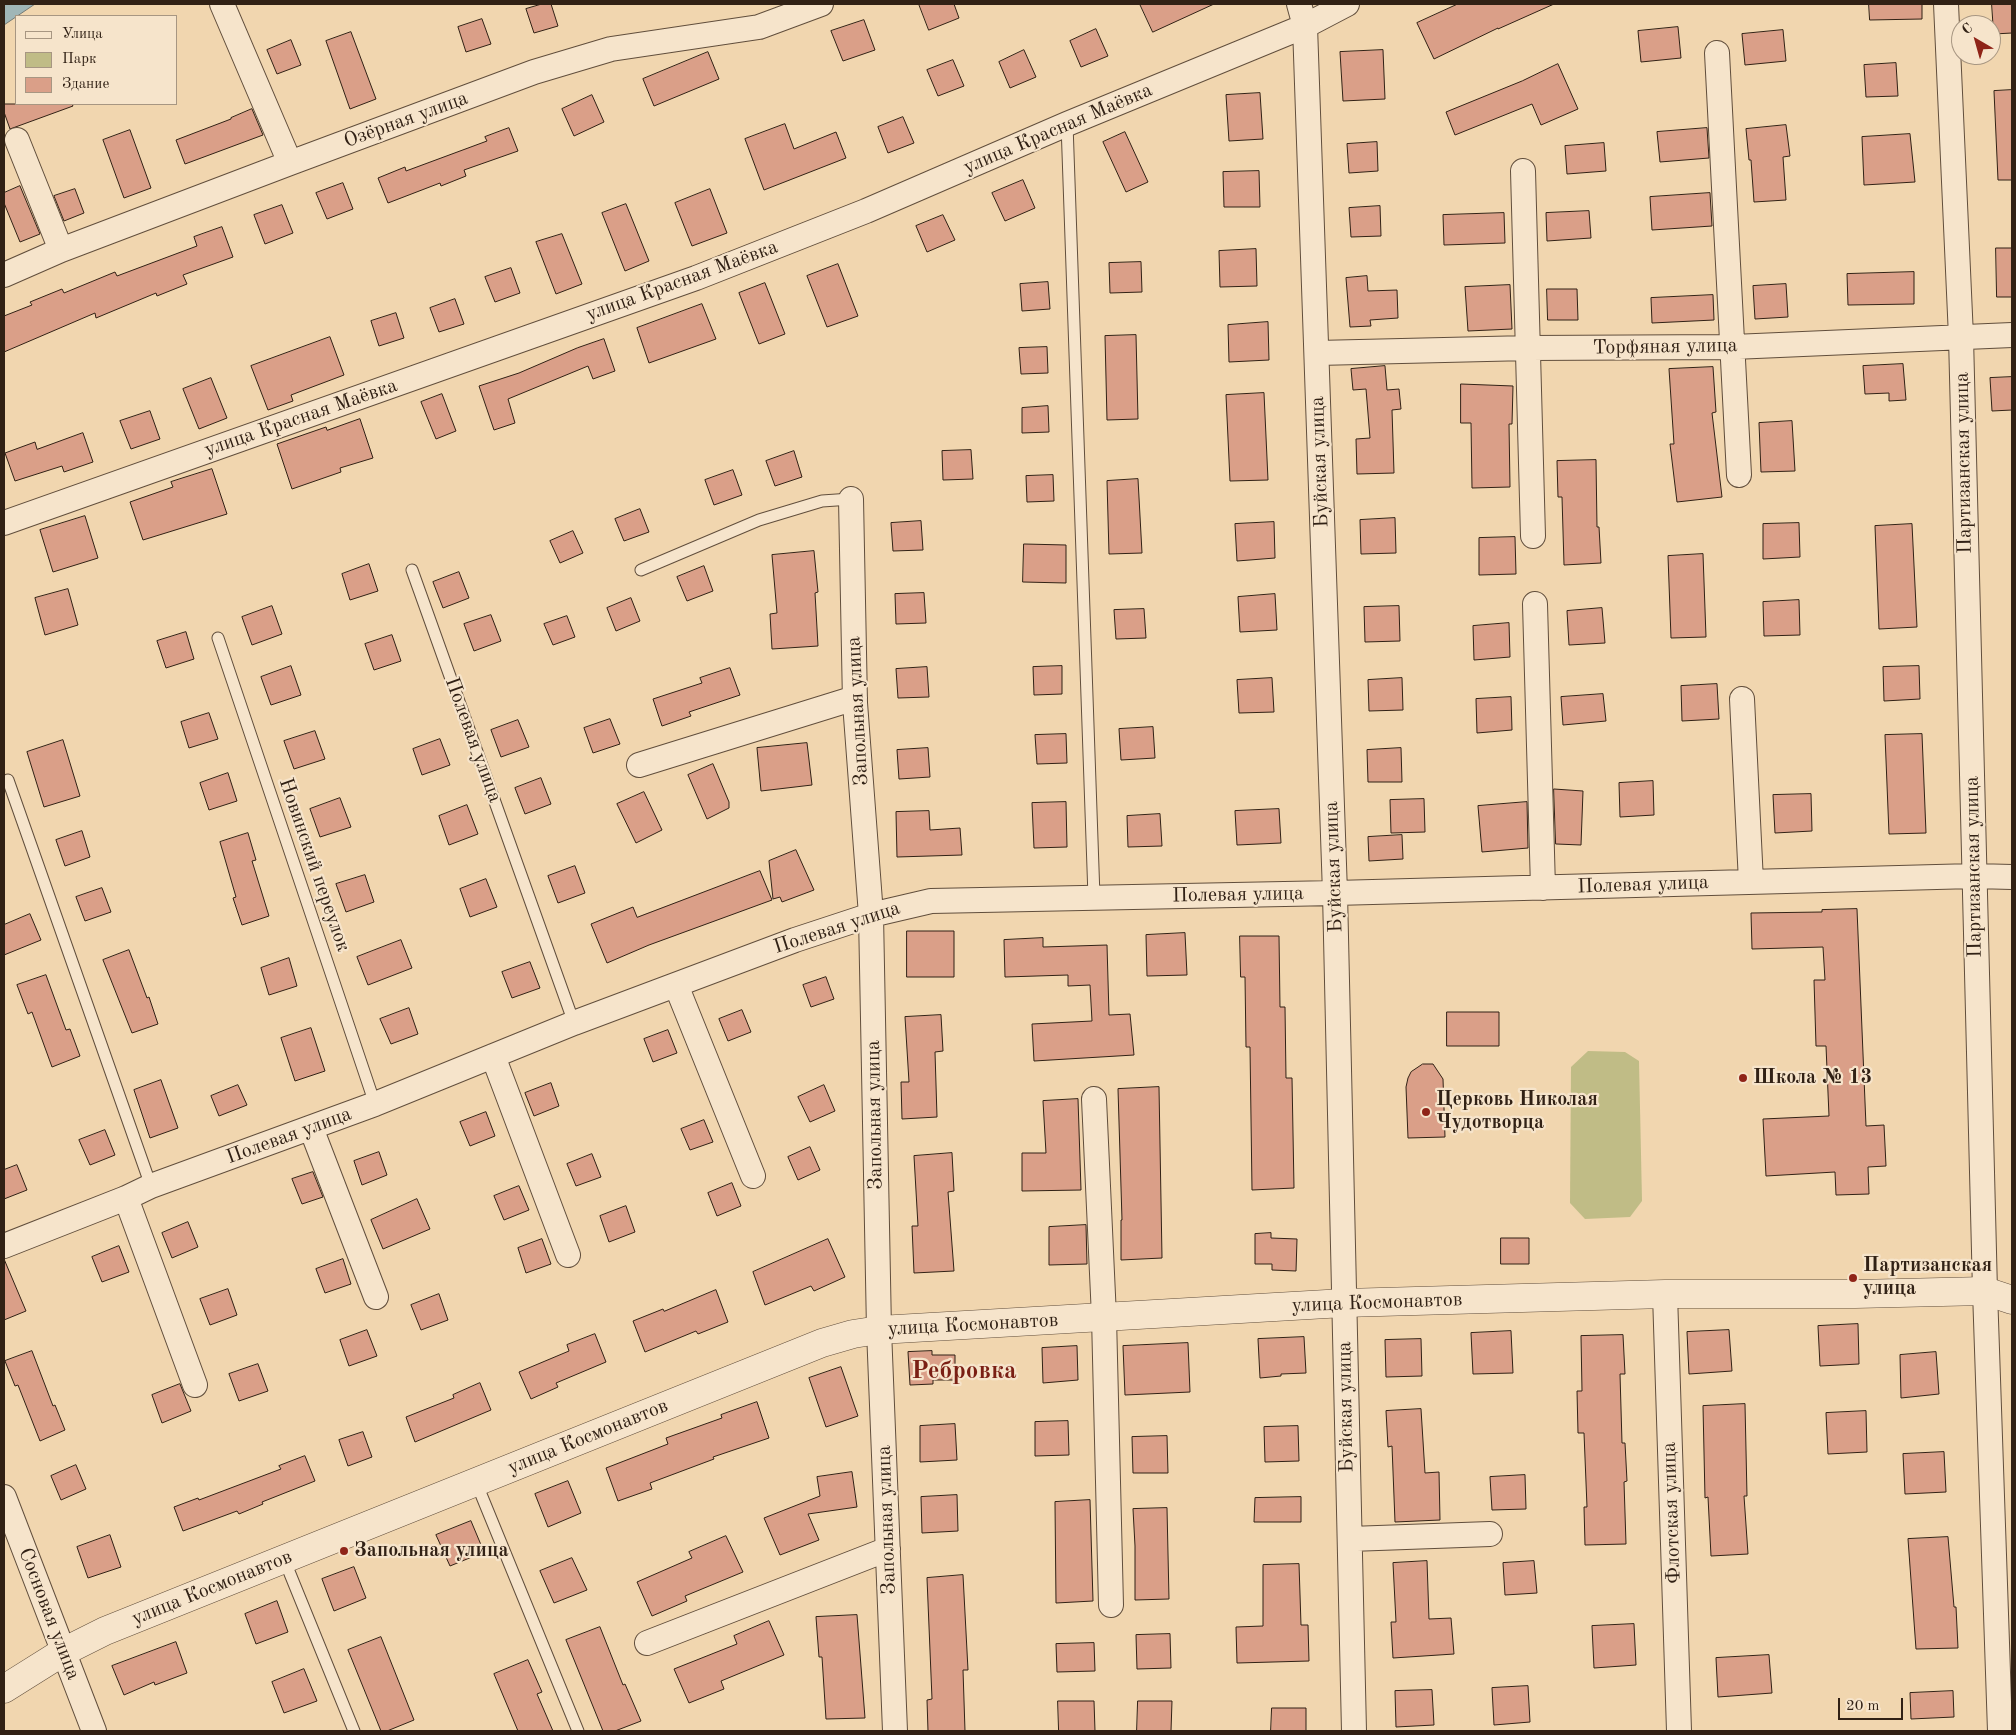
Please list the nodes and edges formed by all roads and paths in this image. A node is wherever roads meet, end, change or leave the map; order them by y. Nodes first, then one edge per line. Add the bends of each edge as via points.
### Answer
1 (222, 4) edge
2 (820, 4) edge
3 (1347, 4) edge
4 (1946, 4) edge
5 (1302, 15) edge
6 (1716, 53) dead end
7 (1067, 124) junction
8 (17, 140) dead end
9 (290, 163) junction
10 (1523, 171) dead end
11 (61, 250) junction
12 (4, 275) edge
13 (2012, 335) edge
14 (1961, 337) junction
15 (1733, 347) junction
16 (1529, 348) junction
17 (1317, 353) junction
18 (1739, 475) dead end
19 (851, 499) joint
20 (4, 523) edge
21 (1533, 536) dead end
22 (412, 570) dead end
23 (641, 570) dead end
24 (1535, 604) dead end
25 (218, 638) dead end
26 (855, 698) junction
27 (1742, 699) dead end
28 (639, 765) dead end
29 (8, 780) dead end
30 (1974, 876) junction
31 (2012, 877) edge
32 (1751, 882) junction
33 (1543, 888) junction
34 (1335, 893) junction
35 (1094, 897) junction
36 (871, 915) junction
37 (676, 985) junction
38 (574, 1023) junction
39 (493, 1056) junction
40 (1094, 1099) dead end
41 (375, 1104) junction
42 (311, 1128) junction
43 (753, 1176) dead end
44 (151, 1186) junction
45 (126, 1198) junction
46 (4, 1246) edge
47 (568, 1255) dead end
48 (1985, 1291) junction
49 (1665, 1294) junction
50 (376, 1297) dead end
51 (2012, 1300) edge
52 (1344, 1303) junction
53 (1104, 1317) junction
54 (879, 1330) junction
55 (195, 1385) dead end
56 (476, 1482) junction
57 (4, 1497) edge
58 (1490, 1534) dead end
59 (1350, 1539) junction
60 (888, 1549) junction
61 (284, 1559) junction
62 (1111, 1606) dead end
63 (646, 1643) dead end
64 (63, 1652) junction
65 (4, 1689) edge
66 (94, 1731) edge
67 (354, 1731) edge
68 (578, 1731) edge
69 (895, 1731) edge
70 (1354, 1731) edge
71 (1679, 1731) edge
72 (2000, 1731) edge

1 - 9 street
2 - 9 street, Озёрная улица via 759,27 611,49 534,72
3 - 5 street, улица Красная Маёвка
4 - 14 street, Партизанская улица
5 - 7 street, улица Красная Маёвка
5 - 17 street, Буйская улица
6 - 15 street
7 - 20 street, улица Красная Маёвка via 866,211 696,278
7 - 35 lane
8 - 11 street
9 - 11 street, Озёрная улица
10 - 16 street
11 - 12 street, Озёрная улица
13 - 14 street, Торфяная улица
14 - 15 street, Торфяная улица
14 - 30 street, Партизанская улица
15 - 16 street, Торфяная улица
15 - 18 street
16 - 17 street, Торфяная улица
16 - 21 street
17 - 34 street, Буйская улица
19 - 23 lane via 822,501 759,520
19 - 26 street, Запольная улица
22 - 38 lane, Полевая улица
24 - 33 street
25 - 41 lane, Новинский переулок
26 - 28 street
26 - 36 street, Запольная улица
27 - 32 street
29 - 44 lane
30 - 31 street, Полевая улица
30 - 32 street, Полевая улица
30 - 48 street, Партизанская улица
32 - 33 street, Полевая улица
33 - 34 street, Полевая улица
34 - 35 street, Полевая улица
34 - 52 street, Буйская улица
35 - 36 street, Полевая улица via 931,901
36 - 37 street, Полевая улица
36 - 54 street, Запольная улица
37 - 38 street, Полевая улица
37 - 43 street
38 - 39 street, Полевая улица
39 - 41 street, Полевая улица
39 - 47 street
40 - 53 street
41 - 42 street, Полевая улица
42 - 44 street, Полевая улица
42 - 50 street
44 - 45 street, Полевая улица
45 - 46 street, Полевая улица
45 - 55 street
48 - 49 street, улица Космонавтов
48 - 51 street, улица Космонавтов
48 - 72 street, Партизанская улица
49 - 52 street, улица Космонавтов
49 - 71 street, Флотская улица
52 - 53 street, улица Космонавтов
52 - 59 street, Буйская улица
53 - 54 street, улица Космонавтов
53 - 62 street
54 - 56 street, улица Космонавтов via 822,1343
54 - 60 street, Запольная улица
56 - 61 street, улица Космонавтов
56 - 68 lane
57 - 64 street, Сосновая улица
58 - 59 street
59 - 70 street, Буйская улица
60 - 63 street
60 - 69 street, Запольная улица
61 - 64 street, улица Космонавтов via 105,1630
61 - 67 lane
64 - 65 street, улица Космонавтов
64 - 66 street, Сосновая улица

